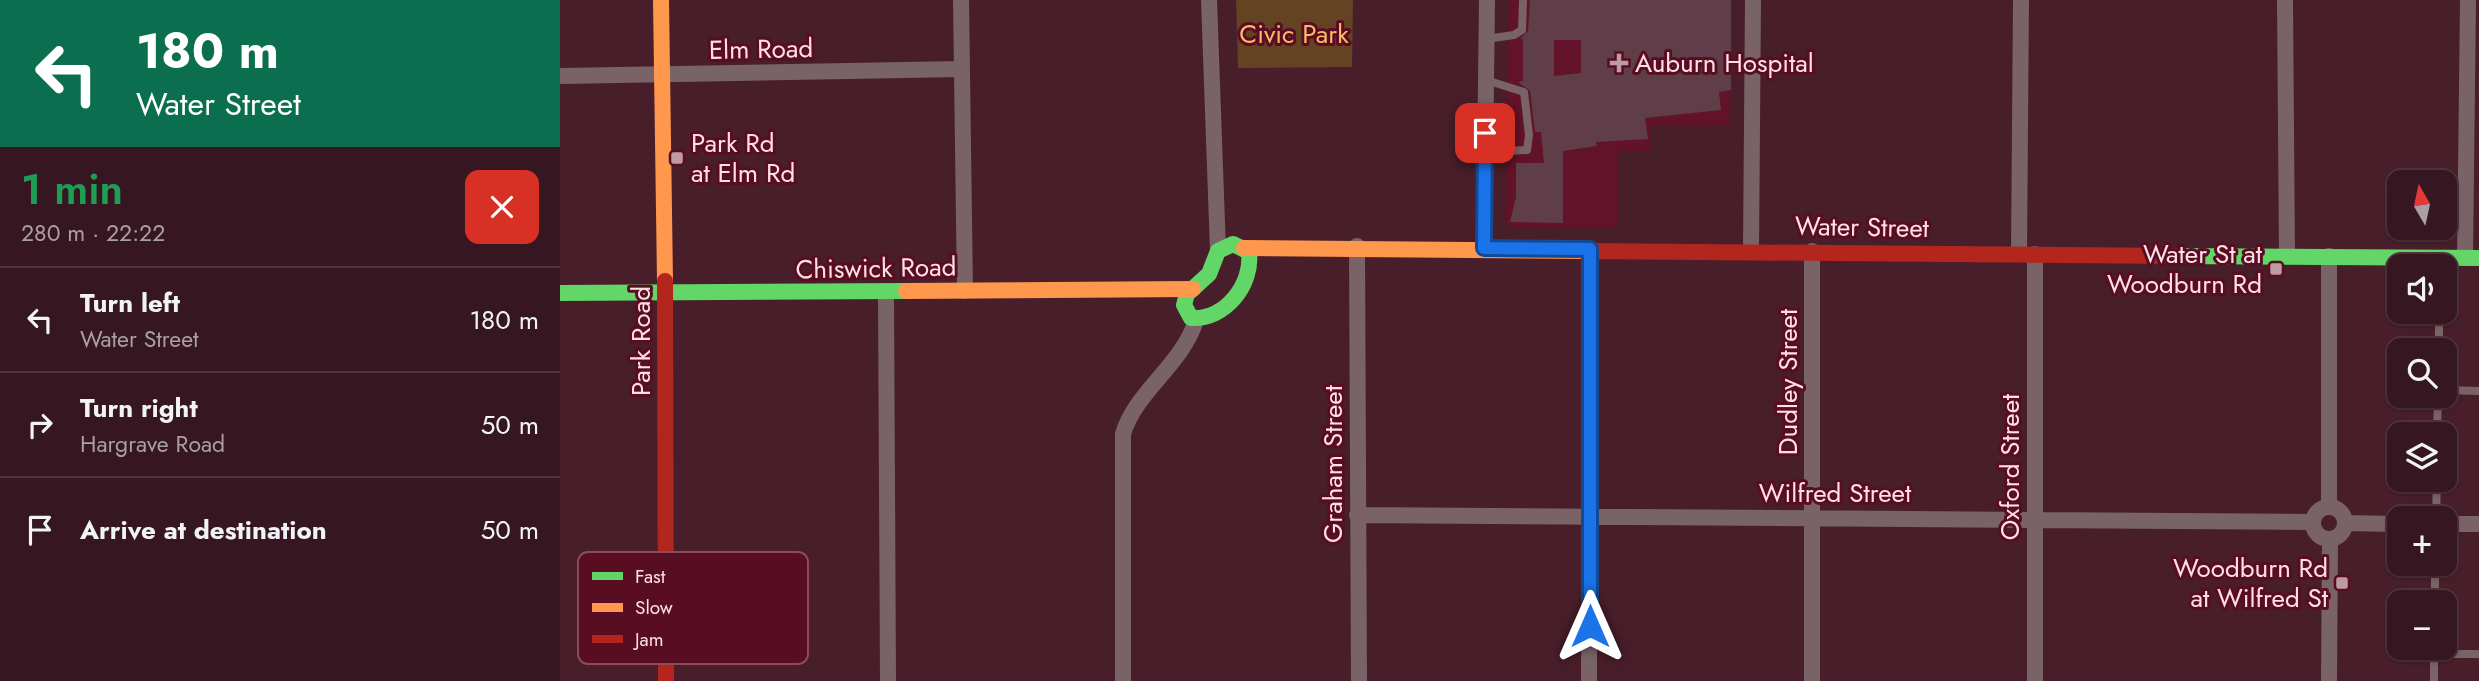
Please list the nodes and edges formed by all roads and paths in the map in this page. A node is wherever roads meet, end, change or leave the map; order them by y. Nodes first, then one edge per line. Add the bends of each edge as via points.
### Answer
1 (661, 0) edge
2 (961, 0) edge
3 (1209, 0) edge
4 (1486, 0) edge
5 (1523, 0) edge
6 (1753, 0) edge
7 (2021, 0) edge
8 (2285, 0) edge
9 (2468, 0) edge
10 (1486, 39) junction
11 (962, 69) junction
12 (560, 76) edge
13 (662, 76) junction
14 (1486, 80) junction
15 (1485, 152) junction
16 (1357, 246) junction
17 (1244, 248) junction
18 (1484, 248) junction
19 (1590, 249) junction
20 (1218, 251) junction
21 (1751, 251) junction
22 (1812, 251) junction
23 (2019, 253) junction
24 (2035, 254) junction
25 (2287, 255) junction
26 (2329, 256) junction
27 (2472, 258) edge
28 (2387, 259) edge
29 (1193, 289) junction
30 (965, 291) junction
31 (560, 293) edge
32 (666, 293) junction
33 (886, 293) junction
34 (1196, 320) junction
35 (2457, 390) edge
36 (2479, 391) edge
37 (2329, 506) junction
38 (1357, 515) junction
39 (1590, 516) junction
40 (1812, 518) junction
41 (2035, 519) junction
42 (2313, 522) junction
43 (2345, 523) junction
44 (2387, 524) edge
45 (2457, 524) edge
46 (2479, 524) edge
47 (2330, 539) junction
48 (666, 552) edge
49 (2457, 653) edge
50 (2479, 654) edge
51 (2434, 660) edge
52 (888, 681) edge
53 (1123, 681) edge
54 (1359, 681) edge
55 (1590, 681) edge
56 (1812, 681) edge
57 (2035, 681) edge
58 (2329, 681) edge
59 (2434, 681) edge

1 - 13 street, Park Road
2 - 11 street
3 - 20 street
4 - 10 street
5 - 10 lane via 1522,30 1514,36
6 - 21 street
7 - 23 street
8 - 25 street
9 - 27 street
10 - 14 street
11 - 13 street, Elm Road
11 - 30 street
12 - 13 street, Elm Road
13 - 32 street, Park Road
14 - 15 street
14 - 15 lane via 1524,92 1530,135 1527,149
15 - 18 street
16 - 17 street, Water Street
16 - 18 street, Water Street
16 - 38 street, Graham Street
17 - 20 street, Water Street via 1233,244
17 - 34 street via 1252,266 1246,279 1219,312
18 - 19 street, Water Street
19 - 21 street, Water Street
19 - 39 street
20 - 29 street via 1209,274
21 - 22 street, Water Street
22 - 23 street, Water Street
22 - 40 street, Dudley Street
23 - 24 street, Water Street
24 - 25 street, Water Street
24 - 41 street, Oxford Street
25 - 26 street, Water Street
26 - 28 street, Water Street
26 - 37 street
29 - 30 street, Chiswick Road
29 - 34 street via 1184,304 1187,315
30 - 33 street, Chiswick Road
31 - 32 street, Chiswick Road
32 - 33 street, Chiswick Road
32 - 48 street, Park Road
33 - 52 street
34 - 53 street via 1186,345 1123,434
35 - 36 lane
37 - 42 street via 2318,511
37 - 43 street via 2341,511
38 - 39 street, Wilfred Street
38 - 54 street, Graham Street
39 - 40 street, Wilfred Street
39 - 55 street
40 - 41 street, Wilfred Street
40 - 56 street, Dudley Street
41 - 42 street, Wilfred Street
41 - 57 street, Oxford Street
42 - 47 street via 2317,533
43 - 44 street
43 - 47 street via 2339,535
45 - 46 street
47 - 58 street
49 - 50 lane
51 - 59 lane

